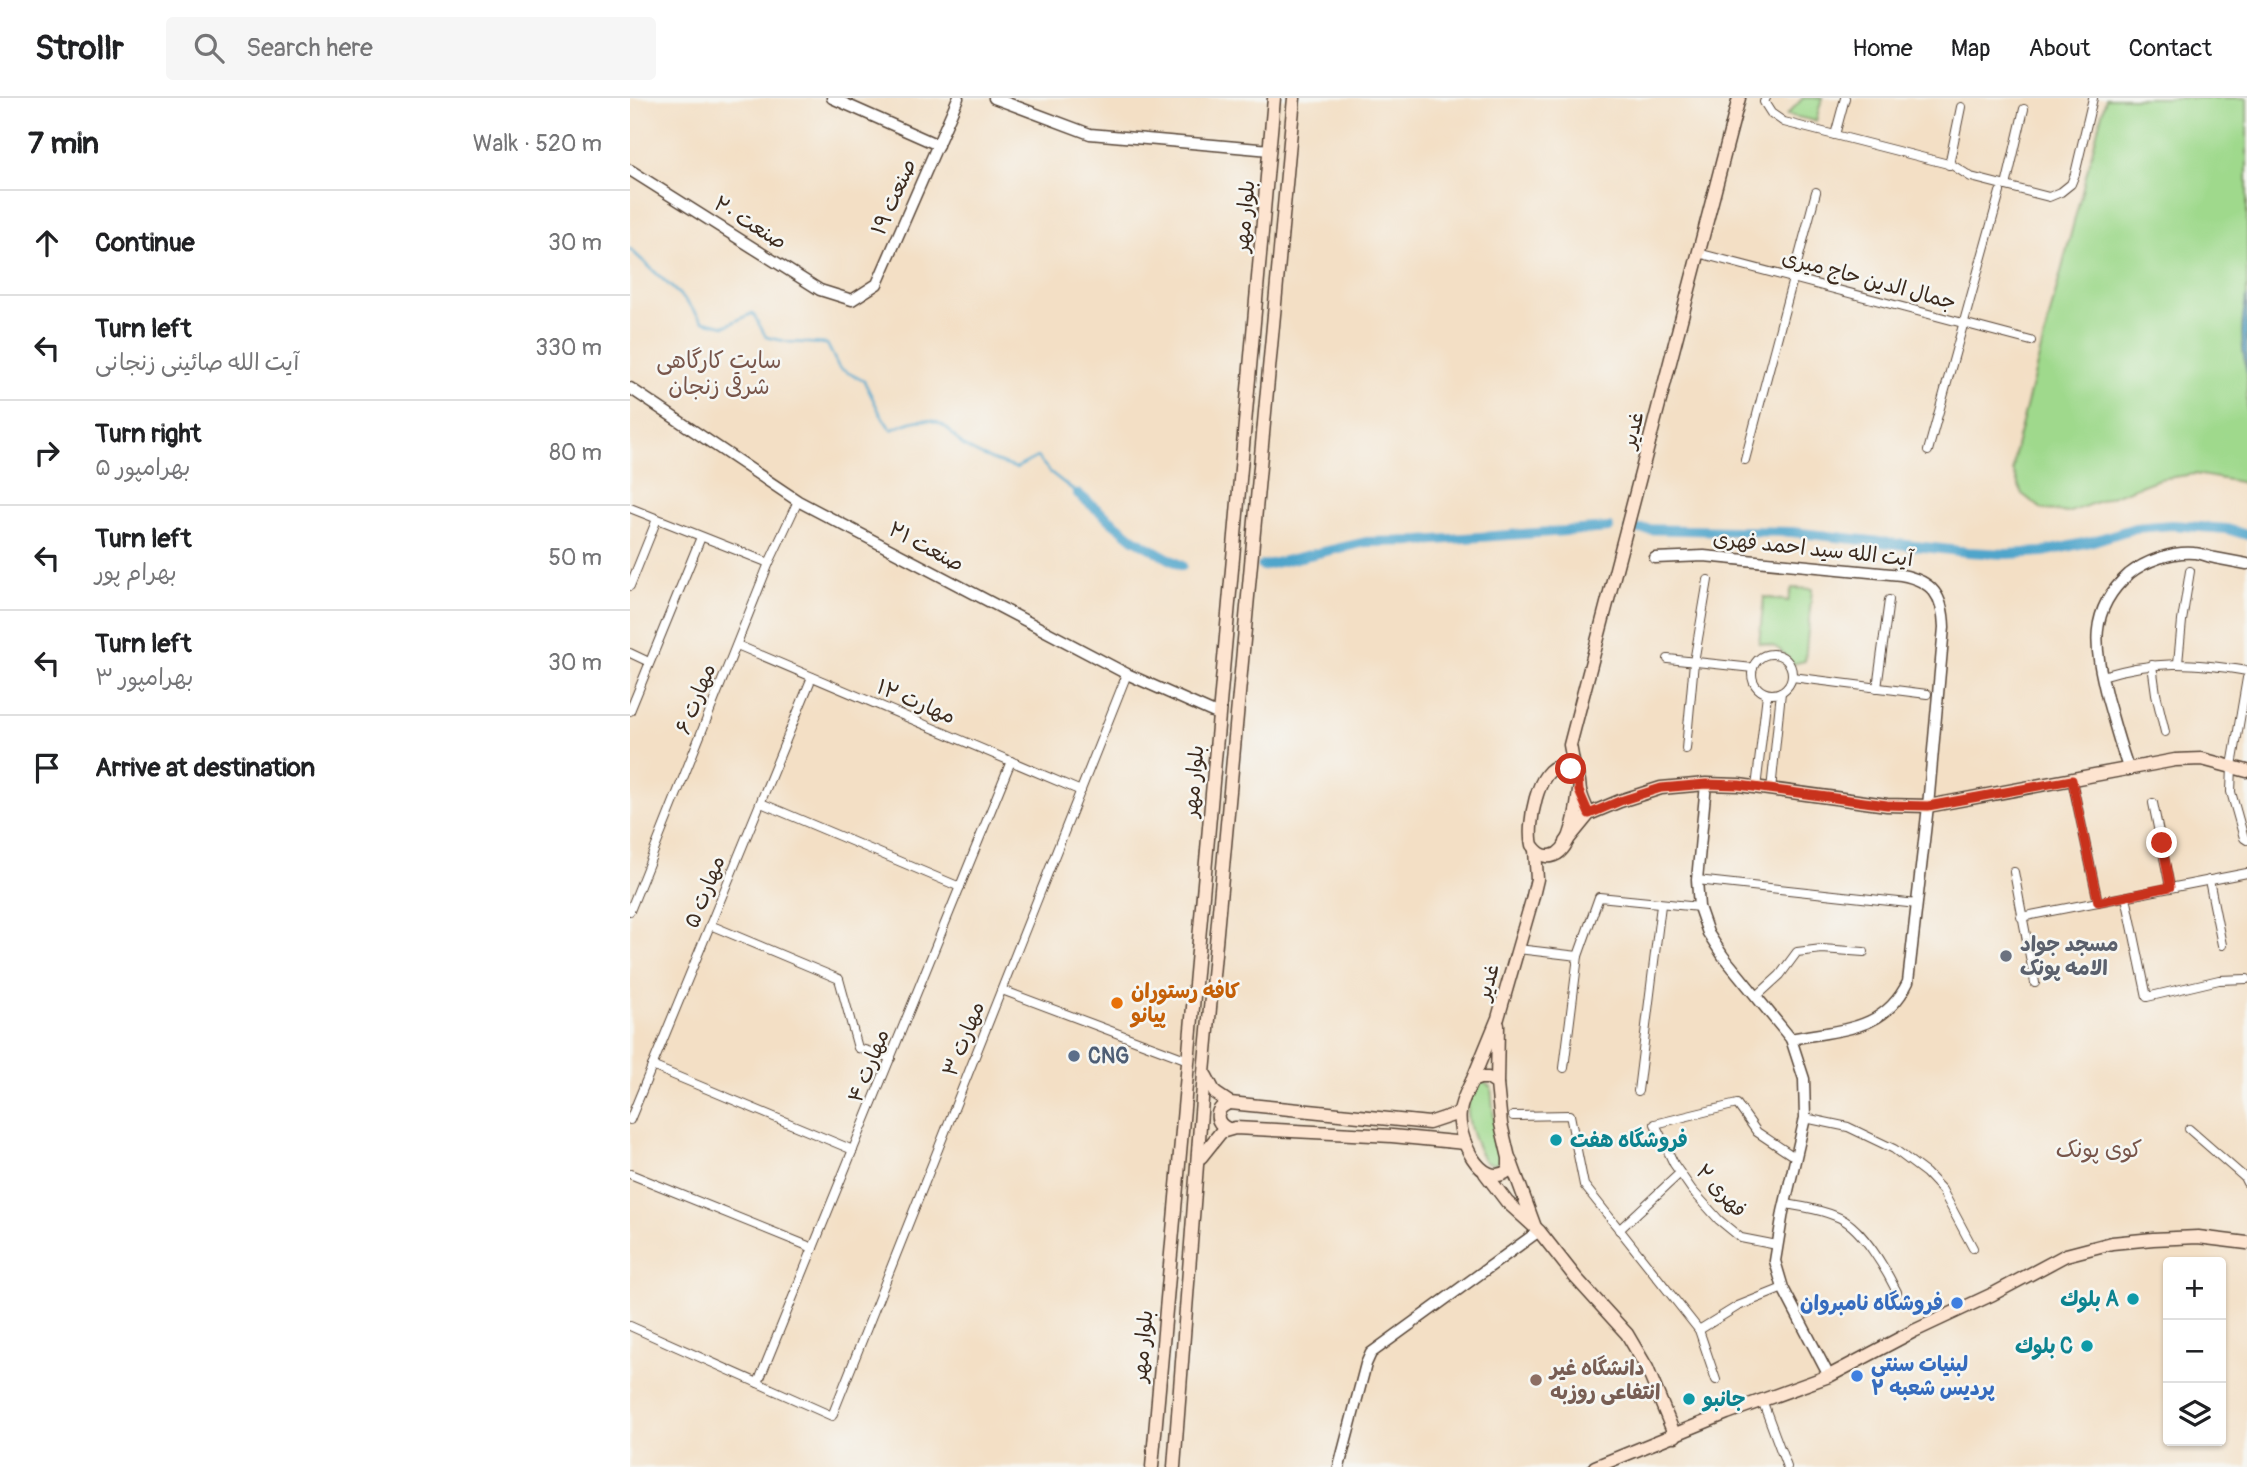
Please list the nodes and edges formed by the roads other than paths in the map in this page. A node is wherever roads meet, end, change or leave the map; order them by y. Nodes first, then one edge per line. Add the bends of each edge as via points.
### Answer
1 (832, 98) edge
2 (958, 98) edge
3 (994, 98) edge
4 (1274, 98) edge
5 (1294, 98) edge
6 (1739, 98) edge
7 (1766, 98) edge
8 (1845, 98) edge
9 (2093, 98) edge
10 (1961, 107) dead end
11 (2024, 109) dead end
12 (1835, 135) junction
13 (938, 145) junction
14 (1270, 149) junction
15 (1949, 165) junction
16 (630, 170) edge
17 (2003, 189) junction
18 (1816, 192) dead end
19 (1699, 253) junction
20 (1793, 278) junction
21 (852, 300) joint
22 (1963, 323) junction
23 (2031, 341) dead end
24 (630, 388) edge
25 (1928, 451) dead end
26 (1745, 460) dead end
27 (798, 501) junction
28 (630, 508) edge
29 (657, 519) junction
30 (1236, 533) junction
31 (1254, 536) junction
32 (701, 537) junction
33 (1655, 558) dead end
34 (769, 563) junction
35 (2247, 564) edge
36 (2190, 571) dead end
37 (632, 574) edge
38 (1708, 580) dead end
39 (630, 586) edge
40 (1889, 600) dead end
41 (737, 645) junction
42 (630, 653) edge
43 (1668, 659) dead end
44 (649, 662) junction
45 (1695, 662) junction
46 (2178, 663) junction
47 (2152, 664) junction
48 (1753, 668) junction
49 (2247, 671) edge
50 (1127, 674) junction
51 (2102, 676) junction
52 (812, 677) junction
53 (1792, 677) junction
54 (2247, 678) edge
55 (1877, 688) junction
56 (1781, 692) junction
57 (1767, 694) junction
58 (1927, 694) dead end
59 (630, 711) edge
60 (1219, 715) junction
61 (2165, 732) dead end
62 (1570, 745) junction
63 (1686, 749) dead end
64 (1012, 761) junction
65 (1557, 766) junction
66 (2232, 766) junction
67 (2129, 770) junction
68 (2247, 771) edge
69 (1575, 772) junction
70 (2072, 780) junction
71 (1706, 784) junction
72 (1756, 788) junction
73 (1771, 790) junction
74 (1081, 791) junction
75 (1579, 791) junction
76 (761, 803) junction
77 (2153, 803) dead end
78 (1928, 806) junction
79 (1589, 814) junction
80 (2247, 840) edge
81 (1566, 842) junction
82 (1535, 850) junction
83 (1553, 855) junction
84 (2014, 872) dead end
85 (2247, 873) edge
86 (1537, 879) junction
87 (1697, 880) junction
88 (2209, 880) junction
89 (960, 887) junction
90 (2170, 887) junction
91 (2126, 897) junction
92 (2098, 902) junction
93 (1917, 904) junction
94 (1661, 905) junction
95 (1699, 907) junction
96 (630, 911) edge
97 (2021, 917) junction
98 (710, 925) junction
99 (2222, 945) dead end
100 (1518, 949) junction
101 (1864, 952) dead end
102 (1578, 956) junction
103 (2247, 979) edge
104 (2035, 983) dead end
105 (1002, 990) junction
106 (1757, 996) junction
107 (1498, 1018) junction
108 (1791, 1039) junction
109 (891, 1058) junction
110 (1188, 1060) junction
111 (652, 1066) junction
112 (1564, 1068) dead end
113 (1204, 1073) junction
114 (1472, 1081) junction
115 (1497, 1084) junction
116 (1638, 1091) dead end
117 (1230, 1103) junction
118 (1459, 1113) junction
119 (1513, 1116) dead end
120 (1805, 1118) junction
121 (630, 1120) edge
122 (1228, 1129) junction
123 (2189, 1129) dead end
124 (1465, 1143) junction
125 (853, 1150) junction
126 (1790, 1154) dead end
127 (1510, 1158) junction
128 (1199, 1160) junction
129 (1485, 1172) junction
130 (1680, 1173) junction
131 (630, 1174) edge
132 (2247, 1183) edge
133 (1786, 1204) junction
134 (1537, 1229) junction
135 (2246, 1229) edge
136 (1619, 1230) junction
137 (2247, 1243) edge
138 (1777, 1245) junction
139 (813, 1248) junction
140 (1973, 1248) dead end
141 (1783, 1288) junction
142 (1896, 1292) dead end
143 (1165, 1322) junction
144 (1186, 1323) junction
145 (630, 1326) edge
146 (1699, 1331) junction
147 (1829, 1376) junction
148 (1716, 1380) dead end
149 (758, 1383) junction
150 (1762, 1400) junction
151 (1675, 1436) junction
152 (1152, 1467) edge
153 (1174, 1467) edge
154 (1339, 1467) edge
155 (1595, 1467) edge
156 (1787, 1467) edge

1 - 13 street
2 - 13 street, صنعت ۱۹
3 - 14 street via 1090,134
4 - 14 main road, بلوار مهر
5 - 31 main road, بلوار مهر
6 - 19 main road, غدیر
7 - 12 street via 1771,113 1784,122
8 - 12 street
9 - 17 street via 2071,184 2049,197
10 - 15 street
11 - 17 street
12 - 15 street
13 - 21 street, صنعت ۱۹ via 877,284
14 - 30 main road, بلوار مهر
15 - 17 street
16 - 21 street, صنعت ۲۰ via 820,290
17 - 22 street
18 - 20 street
19 - 20 street, جمال الدین حاج میری
19 - 62 main road, غدیر
20 - 22 street, جمال الدین حاج میری
20 - 26 street
22 - 23 street, جمال الدین حاج میری
22 - 25 street
24 - 27 street, صنعت ۲۱
27 - 34 street, مهارت ۶
27 - 50 street, صنعت ۲۱
28 - 29 street
29 - 32 street
29 - 37 street
30 - 31 main road
30 - 60 main road, بلوار مهر
31 - 113 main road, بلوار مهر
32 - 34 street
32 - 44 street
33 - 78 street, آیت الله سید احمد فهری via 1704,556 1901,575 1914,577 1933,590 1944,610 1944,627
34 - 41 street, مهارت ۶
35 - 51 street via 2193,553 2140,565 2105,603 2096,633
36 - 46 street
37 - 39 street
38 - 45 street
40 - 55 street
41 - 52 street, مهارت ۱۲
41 - 96 street, مهارت ۶
42 - 44 street
43 - 45 street
44 - 59 street
45 - 48 street
45 - 63 street
46 - 47 street
46 - 49 street
47 - 51 street
47 - 61 street
48 - 53 street via 1770,654 1790,665
48 - 57 street via 1752,679
50 - 60 street, صنعت ۲۱
50 - 74 street, مهارت ۳
51 - 67 street
52 - 64 street, مهارت ۱۲
52 - 76 street, مهارت ۵
53 - 55 street
53 - 56 street
54 - 66 street
55 - 58 street
56 - 57 street
56 - 73 street
57 - 72 street
60 - 110 main road, بلوار مهر
62 - 65 main road, غدیر
62 - 69 main road, غدیر
64 - 74 street, مهارت ۱۲
64 - 89 street, مهارت ۴
65 - 69 main road
65 - 82 main road, غدیر via 1545,775 1533,807 1531,840
66 - 67 main road via 2202,759 2175,760
66 - 68 main road
66 - 80 street via 2231,792
67 - 70 main road
69 - 75 main road, غدیر
70 - 78 main road
70 - 92 street
71 - 72 main road
71 - 79 main road via 1661,788
71 - 87 street
72 - 73 main road
73 - 78 main road
74 - 105 street, مهارت ۳
75 - 79 main road
75 - 81 main road
76 - 89 street
76 - 98 street, مهارت ۵
77 - 90 street
78 - 93 street, آیت الله سید احمد فهری
79 - 81 main road
81 - 83 main road
82 - 83 main road
82 - 86 main road, غدیر
83 - 86 main road
84 - 97 street
85 - 88 street
86 - 100 main road, غدیر
87 - 93 street
87 - 95 street
88 - 90 street
88 - 99 street
89 - 109 street, مهارت ۴
90 - 91 street
91 - 92 street
91 - 103 street via 2147,997 2219,980
92 - 97 street
93 - 108 street, آیت الله سید احمد فهری via 1908,982 1891,1009 1863,1024
94 - 95 street
94 - 102 street via 1599,897
94 - 116 street
95 - 106 street via 1708,933
97 - 104 street
98 - 109 street via 839,979 858,1048
98 - 111 street, مهارت ۵
100 - 102 street
100 - 107 main road, غدیر
101 - 106 street via 1797,952
102 - 112 street
105 - 110 street
105 - 149 street, مهارت ۳ via 832,1416
106 - 108 street
107 - 114 main road, غدیر
107 - 115 main road
108 - 120 street via 1804,1079
109 - 125 street, مهارت ۴
110 - 143 main road, بلوار مهر
111 - 121 street, مهارت ۵
111 - 125 street
113 - 117 main road via 1215,1093
113 - 128 main road, بلوار مهر
114 - 115 main road via 1488,1078
114 - 118 main road, غدیر
115 - 127 main road
117 - 118 main road via 1429,1123
117 - 122 main road via 1218,1111 1217,1119
118 - 124 main road
119 - 136 street via 1570,1115 1584,1185
120 - 133 street
120 - 140 street via 1848,1127 1894,1149 1926,1173 1942,1190
122 - 124 main road
122 - 128 main road
123 - 132 street
124 - 129 main road
125 - 139 street, مهارت ۴
126 - 130 street, فهری ۲ via 1757,1132 1737,1104 1655,1124
127 - 129 main road via 1509,1170 1502,1175
127 - 134 main road
128 - 144 main road, بلوار مهر
129 - 134 main road via 1507,1202
130 - 136 street
130 - 138 street, فهری ۲ via 1719,1220 1741,1238
131 - 139 street
133 - 138 street
133 - 142 street via 1842,1219 1858,1232
134 - 151 main road via 1627,1334 1647,1368
134 - 154 street via 1371,1353
135 - 137 main road
136 - 146 street
137 - 147 main road via 2198,1237 2153,1239 2066,1255
138 - 141 street via 1775,1261
139 - 149 street, مهارت ۴
141 - 146 street via 1738,1306
141 - 147 street
143 - 144 main road
143 - 152 main road, بلوار مهر
144 - 153 main road, بلوار مهر
145 - 149 street
146 - 148 street
147 - 150 main road
150 - 151 main road
150 - 156 street
151 - 155 main road

